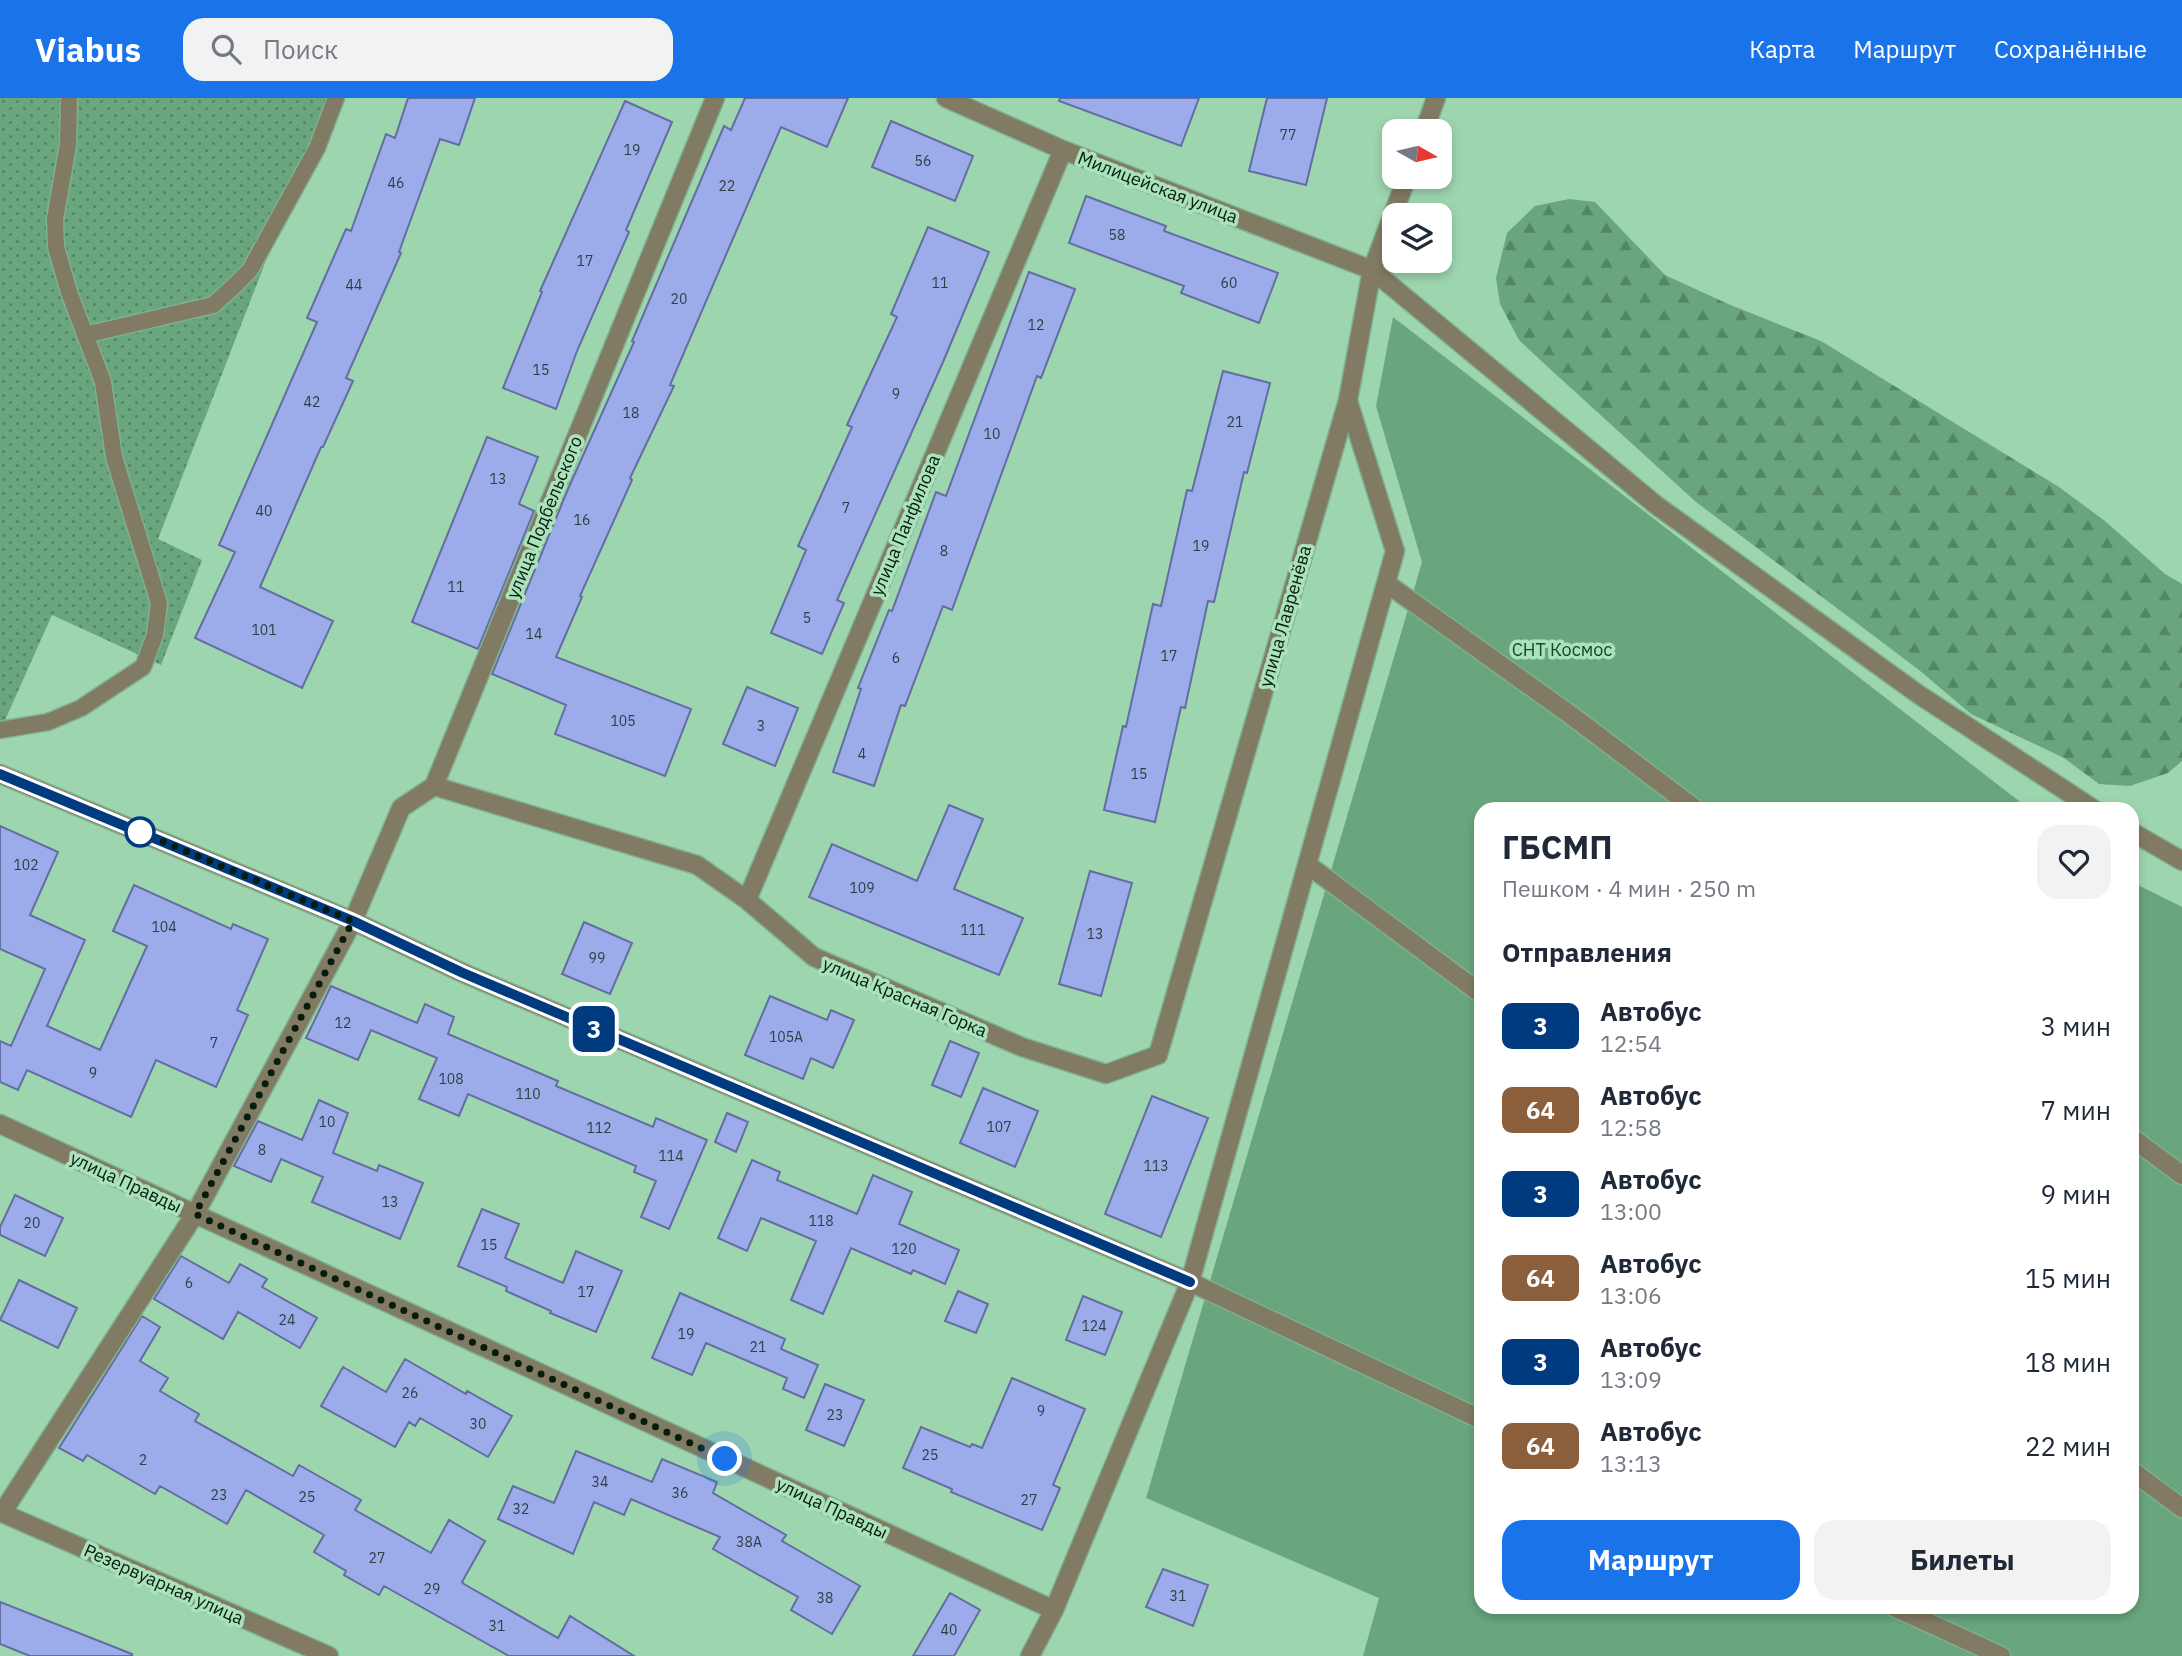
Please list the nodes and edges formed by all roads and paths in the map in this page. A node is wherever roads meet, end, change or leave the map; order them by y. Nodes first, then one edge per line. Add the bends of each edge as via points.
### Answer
1 (69, 98) edge
2 (336, 98) edge
3 (715, 98) edge
4 (946, 98) edge
5 (1436, 98) edge
6 (1428, 119) edge
7 (1063, 150) junction
8 (1402, 189) edge
9 (1372, 270) junction
10 (85, 335) junction
11 (1348, 400) junction
12 (1386, 583) junction
13 (0, 730) edge
14 (0, 774) edge
15 (434, 786) junction
16 (1686, 802) edge
17 (2083, 802) edge
18 (2139, 836) edge
19 (2182, 860) edge
20 (1308, 865) junction
21 (747, 900) junction
22 (353, 921) junction
23 (1474, 989) edge
24 (1158, 1055) joint
25 (0, 1124) edge
26 (2139, 1143) edge
27 (2182, 1175) edge
28 (195, 1214) junction
29 (1190, 1282) junction
30 (1474, 1416) edge
31 (2139, 1476) edge
32 (2182, 1508) edge
33 (1, 1512) edge
34 (1054, 1610) junction
35 (1909, 1614) edge
36 (329, 1656) edge
37 (1030, 1656) edge
38 (2001, 1656) edge

1 - 10 lane via 56,247
2 - 10 lane via 317,148 250,270 233,287 213,305
3 - 15 street, улица Подбельского
4 - 7 street, Милицейская улица
5 - 6 street
7 - 9 street, Милицейская улица
7 - 21 street, улица Панфилова
8 - 9 street, улица Лавренёва
9 - 11 street, улица Лавренёва
9 - 17 street, Милицейская улица via 1656,505 1918,694
10 - 13 lane via 103,382 114,457 159,603 155,635 143,667 81,708 48,722
11 - 12 street via 1395,551
11 - 24 street, улица Лавренёва
12 - 16 street
12 - 20 street
14 - 22 street
15 - 21 street, улица Красная Горка via 696,865
15 - 22 street via 401,808
18 - 19 street
20 - 23 street
20 - 29 street
21 - 24 street, улица Красная Горка via 814,957 1022,1047 1106,1074
22 - 28 street
22 - 29 street via 463,973
25 - 28 street, улица Правды
26 - 27 street
28 - 33 street
28 - 34 street, улица Правды
29 - 30 street
29 - 34 street
31 - 32 street
33 - 36 street, Резервуарная улица
34 - 37 street
35 - 38 street

